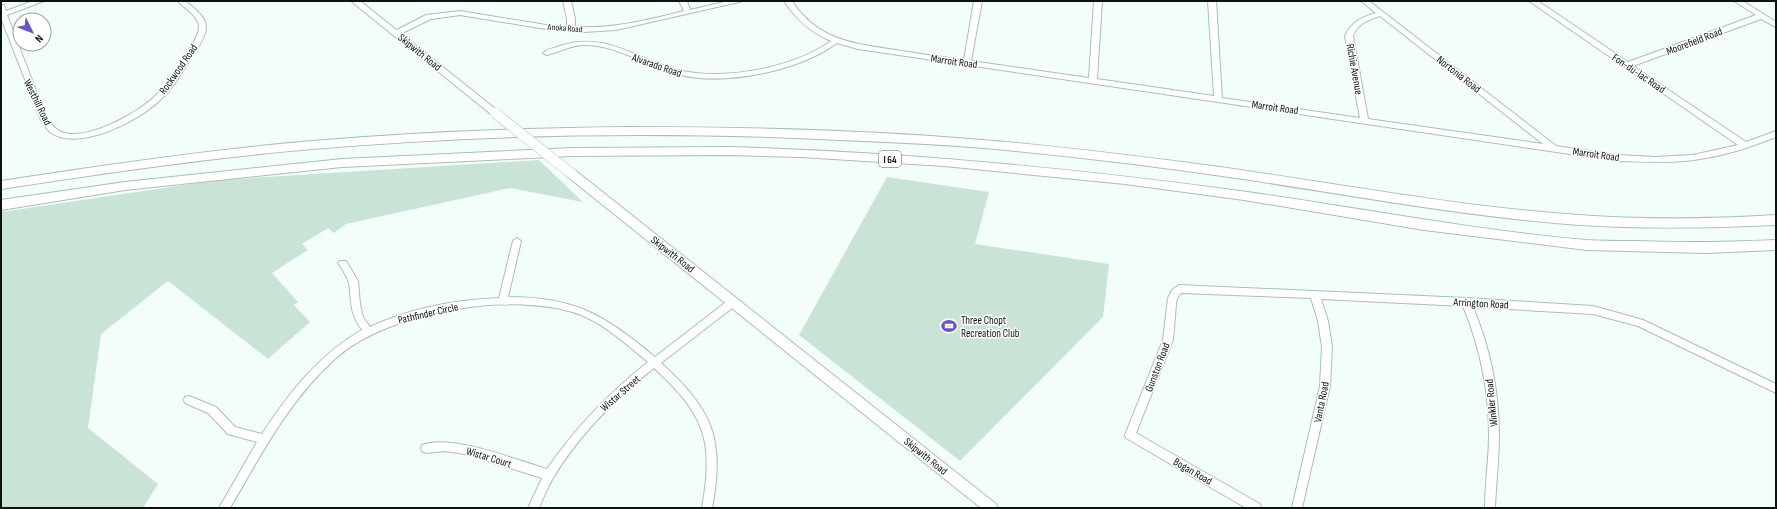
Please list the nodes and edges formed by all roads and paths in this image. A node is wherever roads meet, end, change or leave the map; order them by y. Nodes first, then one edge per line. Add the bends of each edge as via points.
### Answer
1 (40, 1) edge
2 (182, 1) edge
3 (355, 1) edge
4 (567, 1) edge
5 (683, 1) edge
6 (737, 1) edge
7 (788, 1) edge
8 (978, 1) edge
9 (1098, 1) edge
10 (1212, 1) edge
11 (1365, 1) edge
12 (1533, 1) edge
13 (1738, 1) edge
14 (2, 11) edge
15 (688, 13) junction
16 (1381, 14) junction
17 (1761, 16) junction
18 (1776, 25) edge
19 (571, 29) junction
20 (395, 32) junction
21 (835, 41) junction
22 (547, 53) dead end
23 (967, 63) junction
24 (1628, 65) junction
25 (1093, 81) junction
26 (158, 98) joint
27 (1218, 99) junction
28 (1364, 120) junction
29 (1776, 134) edge
30 (1744, 145) junction
31 (1553, 148) junction
32 (1, 185) edge
33 (1, 205) edge
34 (1776, 220) edge
35 (517, 241) dead end
36 (1776, 245) edge
37 (343, 263) dead end
38 (1172, 295) joint
39 (1315, 295) junction
40 (503, 300) junction
41 (733, 302) junction
42 (1466, 302) junction
43 (369, 332) junction
44 (655, 363) junction
45 (1776, 389) edge
46 (190, 400) dead end
47 (1130, 436) joint
48 (266, 439) junction
49 (426, 448) dead end
50 (549, 475) junction
51 (224, 508) edge
52 (533, 508) edge
53 (707, 508) edge
54 (991, 508) edge
55 (1256, 508) edge
56 (1297, 508) edge
57 (1490, 508) edge

1 - 14 street
2 - 26 street, Rockwood Road via 200,19 202,31 188,57
3 - 20 main road, Skipwith Road
4 - 19 street via 572,19
5 - 15 street
6 - 15 street, Anoka Road
7 - 21 street, Marroit Road via 801,20
8 - 23 street
9 - 25 street
10 - 27 street
11 - 16 street, Nortonia Road
12 - 24 street, Fon-du-lac Road
13 - 17 street
14 - 26 street, Westhill Road via 21,65 44,118 59,135 72,138 100,132 136,114
15 - 19 street, Anoka Road via 616,28
16 - 28 street, Richie Avenue via 1358,22 1349,36
16 - 31 street, Nortonia Road
17 - 18 street
17 - 24 street, Moorefield Road
19 - 20 street, Anoka Road via 467,14 449,14 423,19
20 - 41 main road, Skipwith Road, bridge
21 - 22 street, Alvarado Road via 821,51 788,65 712,76 670,71 596,44 578,44
21 - 23 street, Marroit Road via 864,48
23 - 25 street, Marroit Road
24 - 30 street, Fon-du-lac Road
25 - 27 street, Marroit Road
27 - 28 street, Marroit Road
28 - 31 street, Marroit Road
29 - 30 street, Marroit Road
30 - 31 street, Marroit Road via 1705,156 1657,160 1617,158
32 - 34 highway, I 64 via 233,153 411,138 578,131 740,131 946,141 1126,159 1420,202 1577,221 1688,224
33 - 36 highway, I 64 via 125,186 342,163 572,152 729,151 944,162 1110,178 1244,196 1424,225 1587,245 1691,248
35 - 40 street
37 - 43 street via 353,281 359,318
38 - 39 street, Arrington Road via 1184,288
38 - 47 street, Gunston Road via 1168,340
39 - 42 street, Arrington Road
39 - 56 street, Vanta Road via 1323,321 1326,379
40 - 43 street, Pathfinder Circle via 416,314
40 - 44 street, Pathfinder Circle via 553,304 586,314 611,327
41 - 44 street, Wistar Street
41 - 54 main road, Skipwith Road
42 - 45 street, Arrington Road via 1584,309 1612,314 1660,331
42 - 57 street, Winkler Road via 1481,338 1493,402 1494,443
43 - 48 street, Pathfinder Circle via 336,353 317,369 297,391
44 - 50 street, Wistar Street via 590,420
44 - 53 street, Pathfinder Circle via 685,391 699,410 707,428 713,461
46 - 48 street via 212,410 232,431
47 - 55 street, Bogan Road
48 - 51 street, Pathfinder Circle
49 - 50 street, Wistar Court via 445,446 465,449
50 - 52 street, Wistar Street

